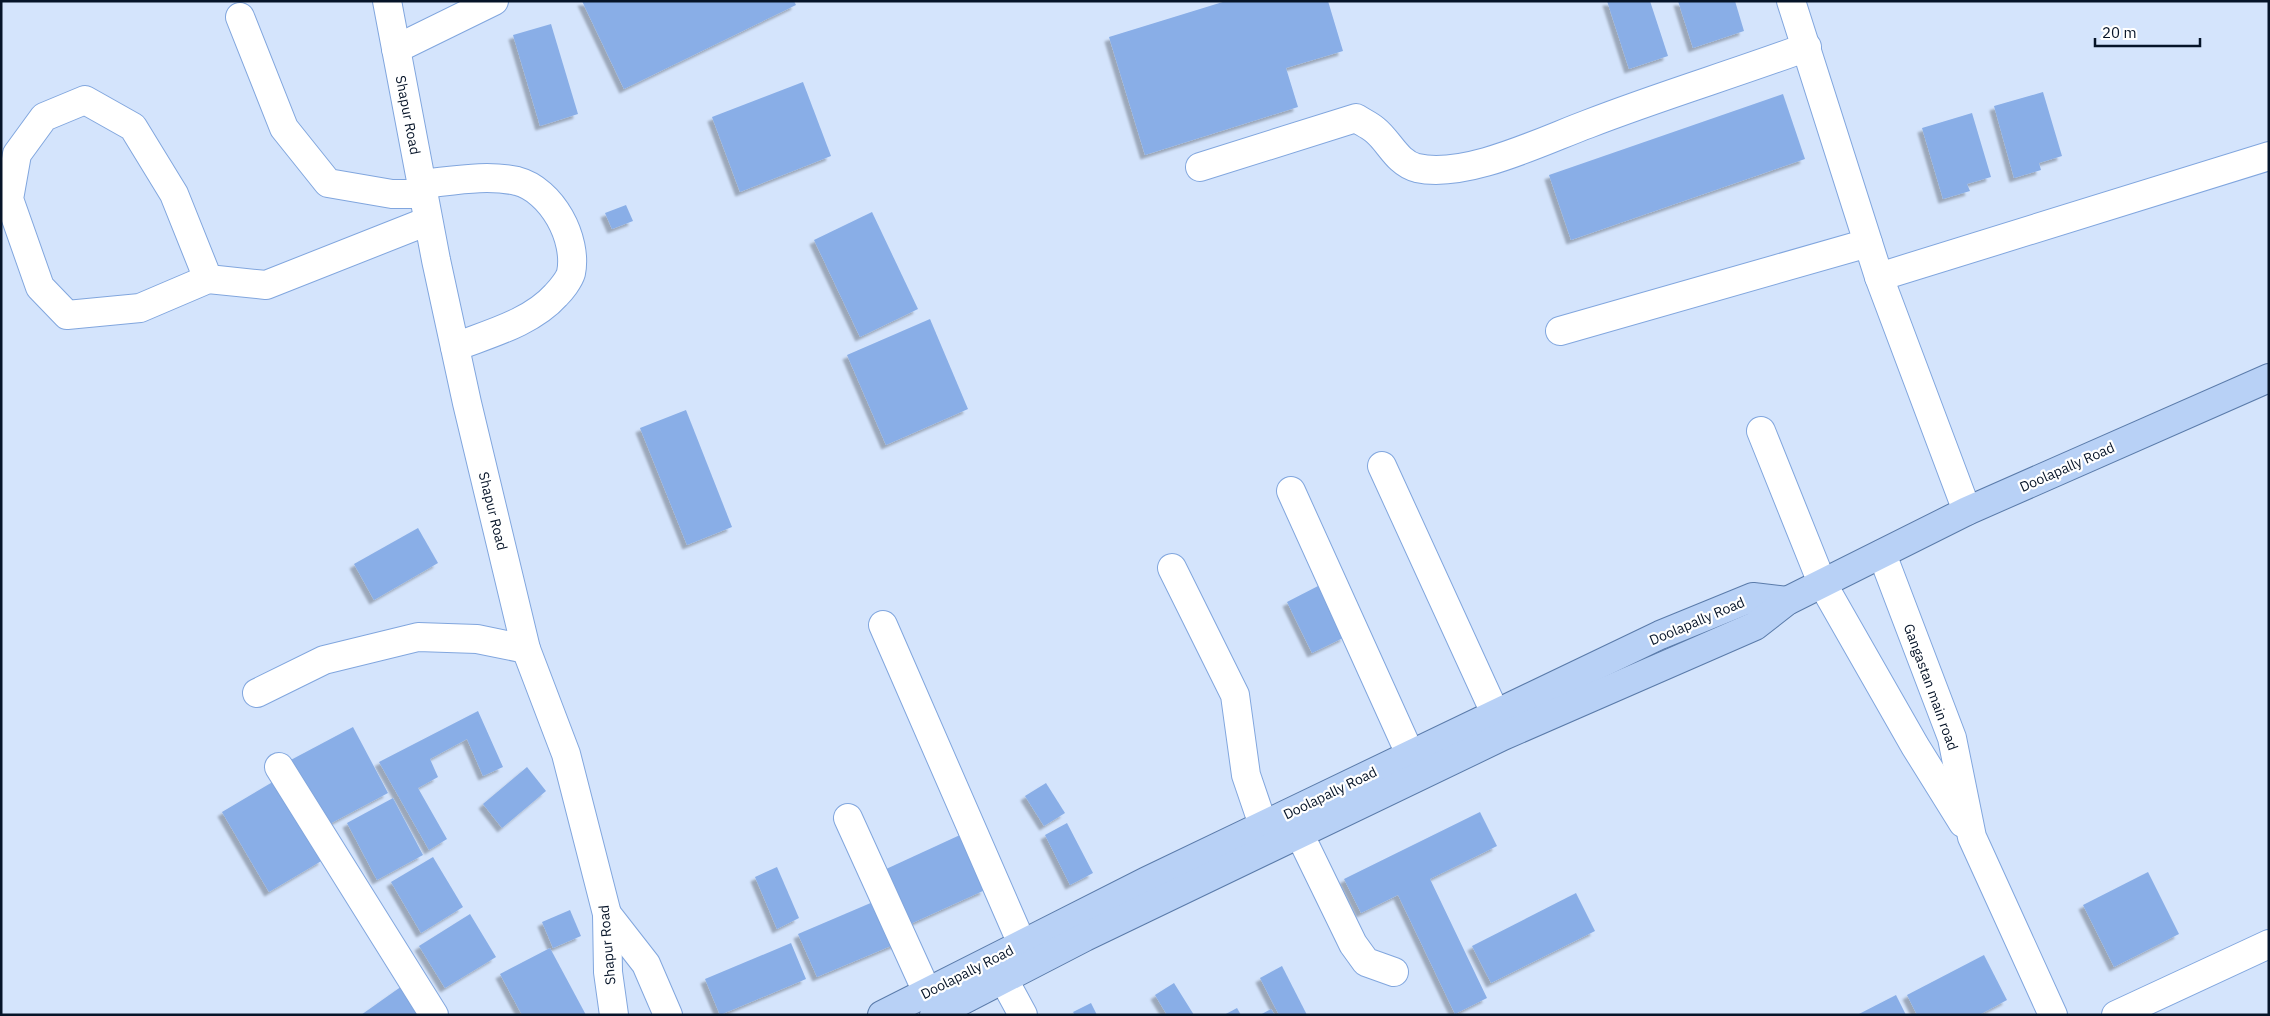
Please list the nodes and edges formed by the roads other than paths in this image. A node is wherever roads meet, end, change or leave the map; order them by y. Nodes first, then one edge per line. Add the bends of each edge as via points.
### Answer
1 (387, 1) edge
2 (494, 1) edge
3 (1791, 1) edge
4 (240, 17) dead end
5 (1806, 47) junction
6 (396, 49) junction
7 (2269, 156) edge
8 (1200, 167) dead end
9 (422, 189) junction
10 (428, 221) junction
11 (1868, 243) junction
12 (1879, 277) junction
13 (208, 279) junction
14 (1560, 331) dead end
15 (455, 348) junction
16 (2269, 378) edge
17 (1761, 431) dead end
18 (1382, 466) dead end
19 (1291, 491) dead end
20 (1967, 511) junction
21 (1882, 554) junction
22 (1172, 568) dead end
23 (1822, 583) junction
24 (1787, 601) junction
25 (884, 625) dead end
26 (526, 649) junction
27 (257, 693) dead end
28 (1495, 713) junction
29 (1410, 754) junction
30 (279, 767) dead end
31 (848, 818) dead end
32 (1263, 825) junction
33 (1299, 834) junction
34 (1972, 837) junction
35 (607, 914) junction
36 (1022, 944) junction
37 (2269, 944) edge
38 (1394, 972) dead end
39 (1004, 980) junction
40 (931, 1004) edge
41 (434, 1015) edge
42 (614, 1015) edge
43 (668, 1015) edge
44 (882, 1015) edge
45 (1023, 1015) edge
46 (2053, 1015) edge
47 (2116, 1015) edge

1 - 6 street, Shapur Road
2 - 6 street
3 - 5 street
4 - 9 street via 284,128 328,183 392,194
5 - 8 street via 1588,124 1542,144 1436,171 1414,167 1396,154 1376,130 1356,118
5 - 11 street
6 - 9 street, Shapur Road
7 - 12 street
9 - 10 street, Shapur Road
9 - 15 street via 472,178 518,182 539,193 551,205 572,250 570,275 556,296 513,324
10 - 13 street via 266,285
10 - 15 street, Shapur Road
11 - 12 street
11 - 14 street
12 - 20 street
13 - 13 street via 140,308 67,315 40,287 9,198 17,154 44,117 85,100 133,127 174,194
15 - 26 street, Shapur Road
16 - 20 main road, Doolapally Road
17 - 23 street
18 - 28 street
19 - 29 street
20 - 21 main road, Doolapally Road
21 - 23 main road, Doolapally Road
21 - 34 street, Gangastan main road via 1952,738
22 - 32 street via 1235,696 1246,775
23 - 24 main road, Doolapally Road
23 - 34 street via 1915,746
24 - 28 main road, Doolapally Road via 1753,597 1660,635
24 - 33 main road, Doolapally Road via 1755,626 1503,736
25 - 36 street
26 - 27 street via 478,639 418,637 324,660
26 - 35 street, Shapur Road via 566,754
28 - 29 main road, Doolapally Road
29 - 32 main road, Doolapally Road
30 - 41 street
31 - 40 street
32 - 36 main road, Doolapally Road
33 - 38 street via 1353,944 1366,962
33 - 39 main road, Doolapally Road via 1085,937
34 - 46 street, Gangastan main road
35 - 42 street, Shapur Road via 608,972
35 - 43 street via 646,964
36 - 40 main road, Doolapally Road
37 - 47 street
39 - 40 main road, Doolapally Road
39 - 45 street
40 - 44 main road, Doolapally Road

